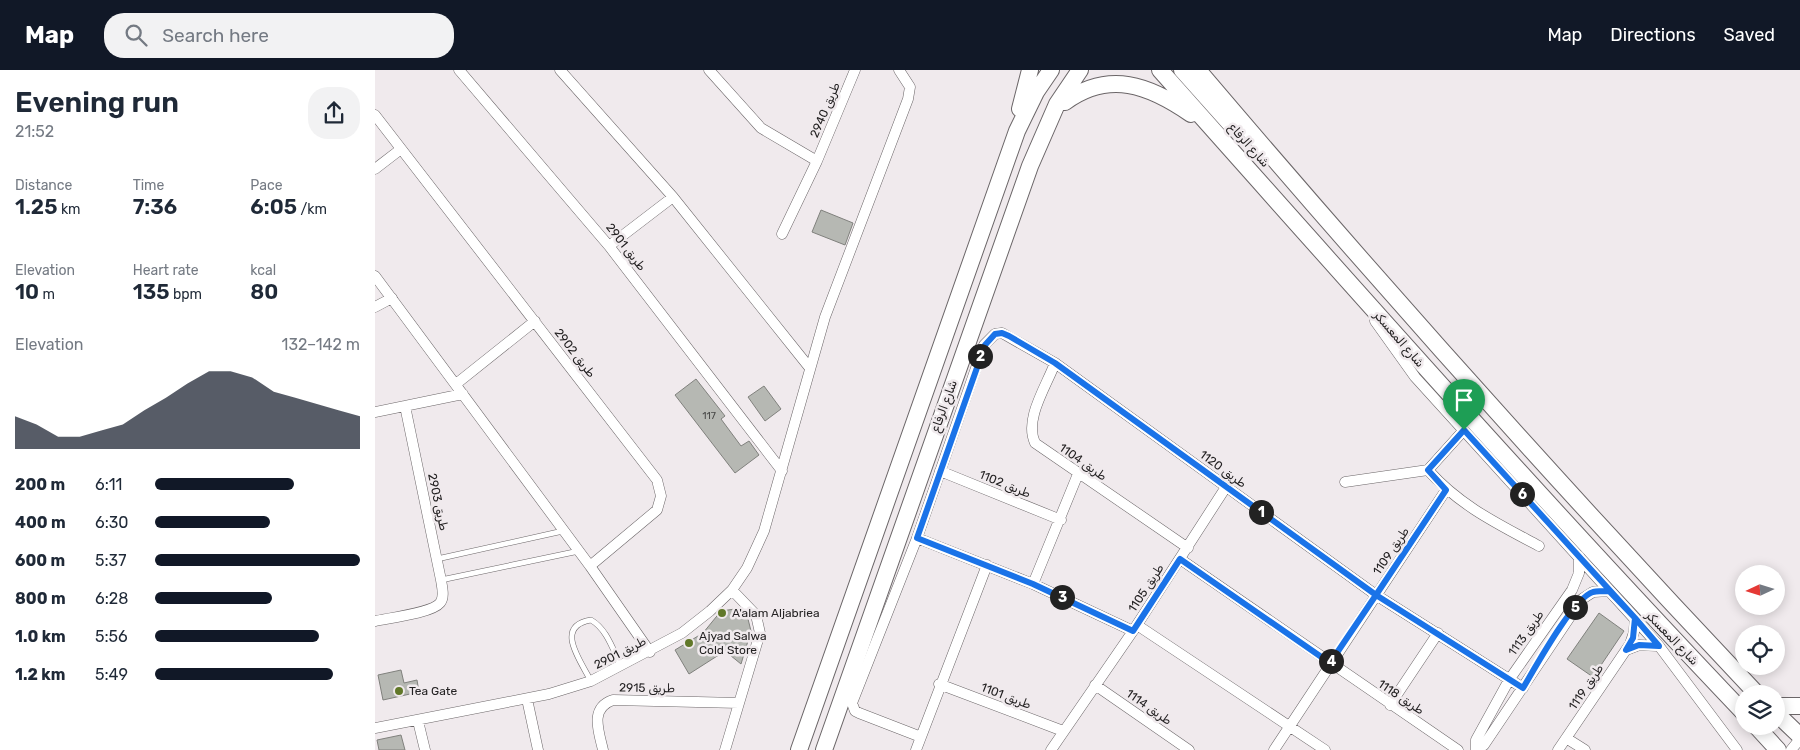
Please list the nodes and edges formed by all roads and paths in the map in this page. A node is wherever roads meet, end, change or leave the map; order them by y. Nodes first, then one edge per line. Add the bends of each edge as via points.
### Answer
1 (459, 70) edge
2 (560, 70) edge
3 (709, 70) edge
4 (855, 70) edge
5 (899, 70) edge
6 (1030, 70) edge
7 (1051, 70) edge
8 (1080, 70) edge
9 (1160, 70) edge
10 (1181, 70) edge
11 (1198, 70) edge
12 (375, 115) edge
13 (1046, 128) junction
14 (1214, 130) junction
15 (1017, 132) junction
16 (401, 149) junction
17 (817, 161) junction
18 (375, 169) edge
19 (673, 198) junction
20 (1321, 215) junction
21 (782, 234) dead end
22 (609, 246) junction
23 (375, 276) edge
24 (1353, 286) junction
25 (392, 298) junction
26 (375, 307) edge
27 (535, 322) junction
28 (1055, 363) junction
29 (809, 368) junction
30 (456, 384) junction
31 (463, 394) junction
32 (405, 406) junction
33 (375, 412) edge
34 (1464, 430) junction
35 (1428, 470) junction
36 (782, 471) junction
37 (940, 471) junction
38 (1078, 474) junction
39 (1345, 482) dead end
40 (1226, 487) junction
41 (1446, 490) junction
42 (1061, 520) junction
43 (564, 531) junction
44 (917, 538) junction
45 (1539, 546) dead end
46 (1188, 548) junction
47 (579, 552) junction
48 (1579, 556) junction
49 (437, 559) junction
50 (1180, 559) junction
51 (987, 564) junction
52 (590, 566) junction
53 (441, 580) junction
54 (1033, 584) junction
55 (732, 590) junction
56 (1609, 591) junction
57 (1376, 595) junction
58 (1635, 618) junction
59 (375, 621) edge
60 (1135, 628) junction
61 (1439, 633) junction
62 (1659, 646) junction
63 (1626, 650) junction
64 (650, 652) junction
65 (1330, 663) junction
66 (622, 667) junction
67 (1509, 680) junction
68 (591, 681) junction
69 (939, 684) junction
70 (1095, 685) junction
71 (1748, 685) edge
72 (1523, 688) junction
73 (527, 699) junction
74 (739, 703) junction
75 (1735, 703) edge
76 (1390, 705) junction
77 (1785, 706) edge
78 (1800, 706) edge
79 (418, 721) junction
80 (1785, 722) edge
81 (375, 727) edge
82 (1289, 727) junction
83 (1063, 730) junction
84 (1764, 735) edge
85 (921, 737) junction
86 (1566, 738) junction
87 (1800, 738) edge
88 (1053, 749) edge
89 (425, 750) edge
90 (538, 750) edge
91 (603, 750) edge
92 (725, 750) edge
93 (799, 750) edge
94 (824, 750) edge
95 (916, 750) edge
96 (1189, 750) edge
97 (1274, 750) edge
98 (1325, 750) edge
99 (1458, 750) edge
100 (1476, 750) edge
101 (1558, 750) edge
102 (1585, 750) edge
103 (1737, 750) edge
104 (1778, 750) edge
105 (1791, 750) edge

1 - 22 street, طريق 2901
2 - 19 street
3 - 17 street, طريق 2940 via 761,128
4 - 17 street, طريق 2940
5 - 29 street, طريق 2901 via 910,87 908,99 825,317
6 - 15 main road
7 - 15 main road, شارع الرفاع via 1036,92
8 - 13 main road, شارع الرفاع via 1057,104
9 - 14 main road, شارع المعسكر
10 - 20 main road, شارع الرفاع via 1298,200
11 - 20 main road, شارع المعسكر
12 - 16 street, طريق 2902
13 - 14 main road via 1077,90 1091,81 1116,75 1149,85
13 - 94 main road, شارع الرفاع
14 - 24 main road, شارع المعسكر
15 - 93 main road, شارع الرفاع
16 - 18 street
16 - 27 street, طريق 2902
17 - 21 street, طريق 2940
19 - 22 street
19 - 29 street
20 - 71 main road, شارع المعسكر via 1615,544
22 - 36 street, طريق 2901
23 - 25 street
24 - 34 street via 1399,356
24 - 75 main road, شارع المعسكر via 1570,529
25 - 26 street
25 - 30 street
27 - 30 street
27 - 52 street, طريق 2902 via 657,480 661,496 657,510
28 - 37 street, طريق 1120 via 1009,336 995,334 985,345
28 - 38 street, طريق 1104 via 1032,421 1031,433 1035,443
28 - 40 street, طريق 1120
29 - 36 street, طريق 2901
30 - 31 street
31 - 32 street
31 - 43 street
32 - 33 street
32 - 49 street, طريق 2903
34 - 35 street
34 - 48 street
35 - 39 street
35 - 41 street
36 - 55 street, طريق 2901 via 756,550
37 - 42 street, طريق 1102
37 - 44 street
38 - 42 street
38 - 46 street, طريق 1104
40 - 46 street, طريق 1105
40 - 57 street, طريق 1120
41 - 45 street via 1492,521
41 - 57 street, طريق 1109
42 - 54 street
43 - 47 street
43 - 49 lane
44 - 51 street
44 - 85 street via 852,703 859,712
46 - 50 street, طريق 1105
47 - 52 street
47 - 53 lane
48 - 56 street
48 - 67 street, طريق 1113 via 1579,573 1572,590
49 - 53 street, طريق 2903
50 - 60 street, طريق 1105
50 - 65 street, طريق 1118
51 - 54 street
51 - 69 street
52 - 64 street
53 - 59 street, طريق 2903 via 443,592 439,604 430,609
54 - 60 street
55 - 64 street, طريق 2901 via 697,623
55 - 74 street via 756,615 760,628 759,644
56 - 58 street
56 - 72 street, طريق 1113 via 1593,592 1582,599
57 - 61 street, طريق 1120
57 - 65 street, طريق 1109
58 - 62 street
58 - 63 street, طريق 1119 via 1633,638
60 - 70 street, طريق 1105
60 - 82 street
61 - 67 street, طريق 1120
61 - 76 street
62 - 63 street via 1639,645
62 - 103 street
63 - 86 street, طريق 1119
64 - 66 street, طريق 2901
65 - 76 street, طريق 1118
65 - 82 street, طريق 1109
66 - 68 street, طريق 2901
66 - 68 lane via 597,623 591,620 577,623 572,630 572,638
67 - 72 street, طريق 1120
67 - 100 street, طريق 1113 via 1476,740
68 - 73 street, طريق 2901
69 - 83 street, طريق 1101
69 - 85 street
70 - 83 street, طريق 1105
70 - 96 street, طريق 1114
72 - 100 street, طريق 1113 via 1484,745
73 - 79 street, طريق 2901
73 - 90 street
74 - 91 street, طريق 2915 via 613,700 603,704 598,713
74 - 92 street
76 - 99 street, طريق 1118
77 - 78 main road
79 - 81 street, طريق 2901
79 - 89 street
80 - 87 main road
82 - 97 street, طريق 1109
82 - 98 street
83 - 88 street, طريق 1105
84 - 104 main road
85 - 95 street
86 - 101 street, طريق 1119
86 - 102 street
87 - 105 street

